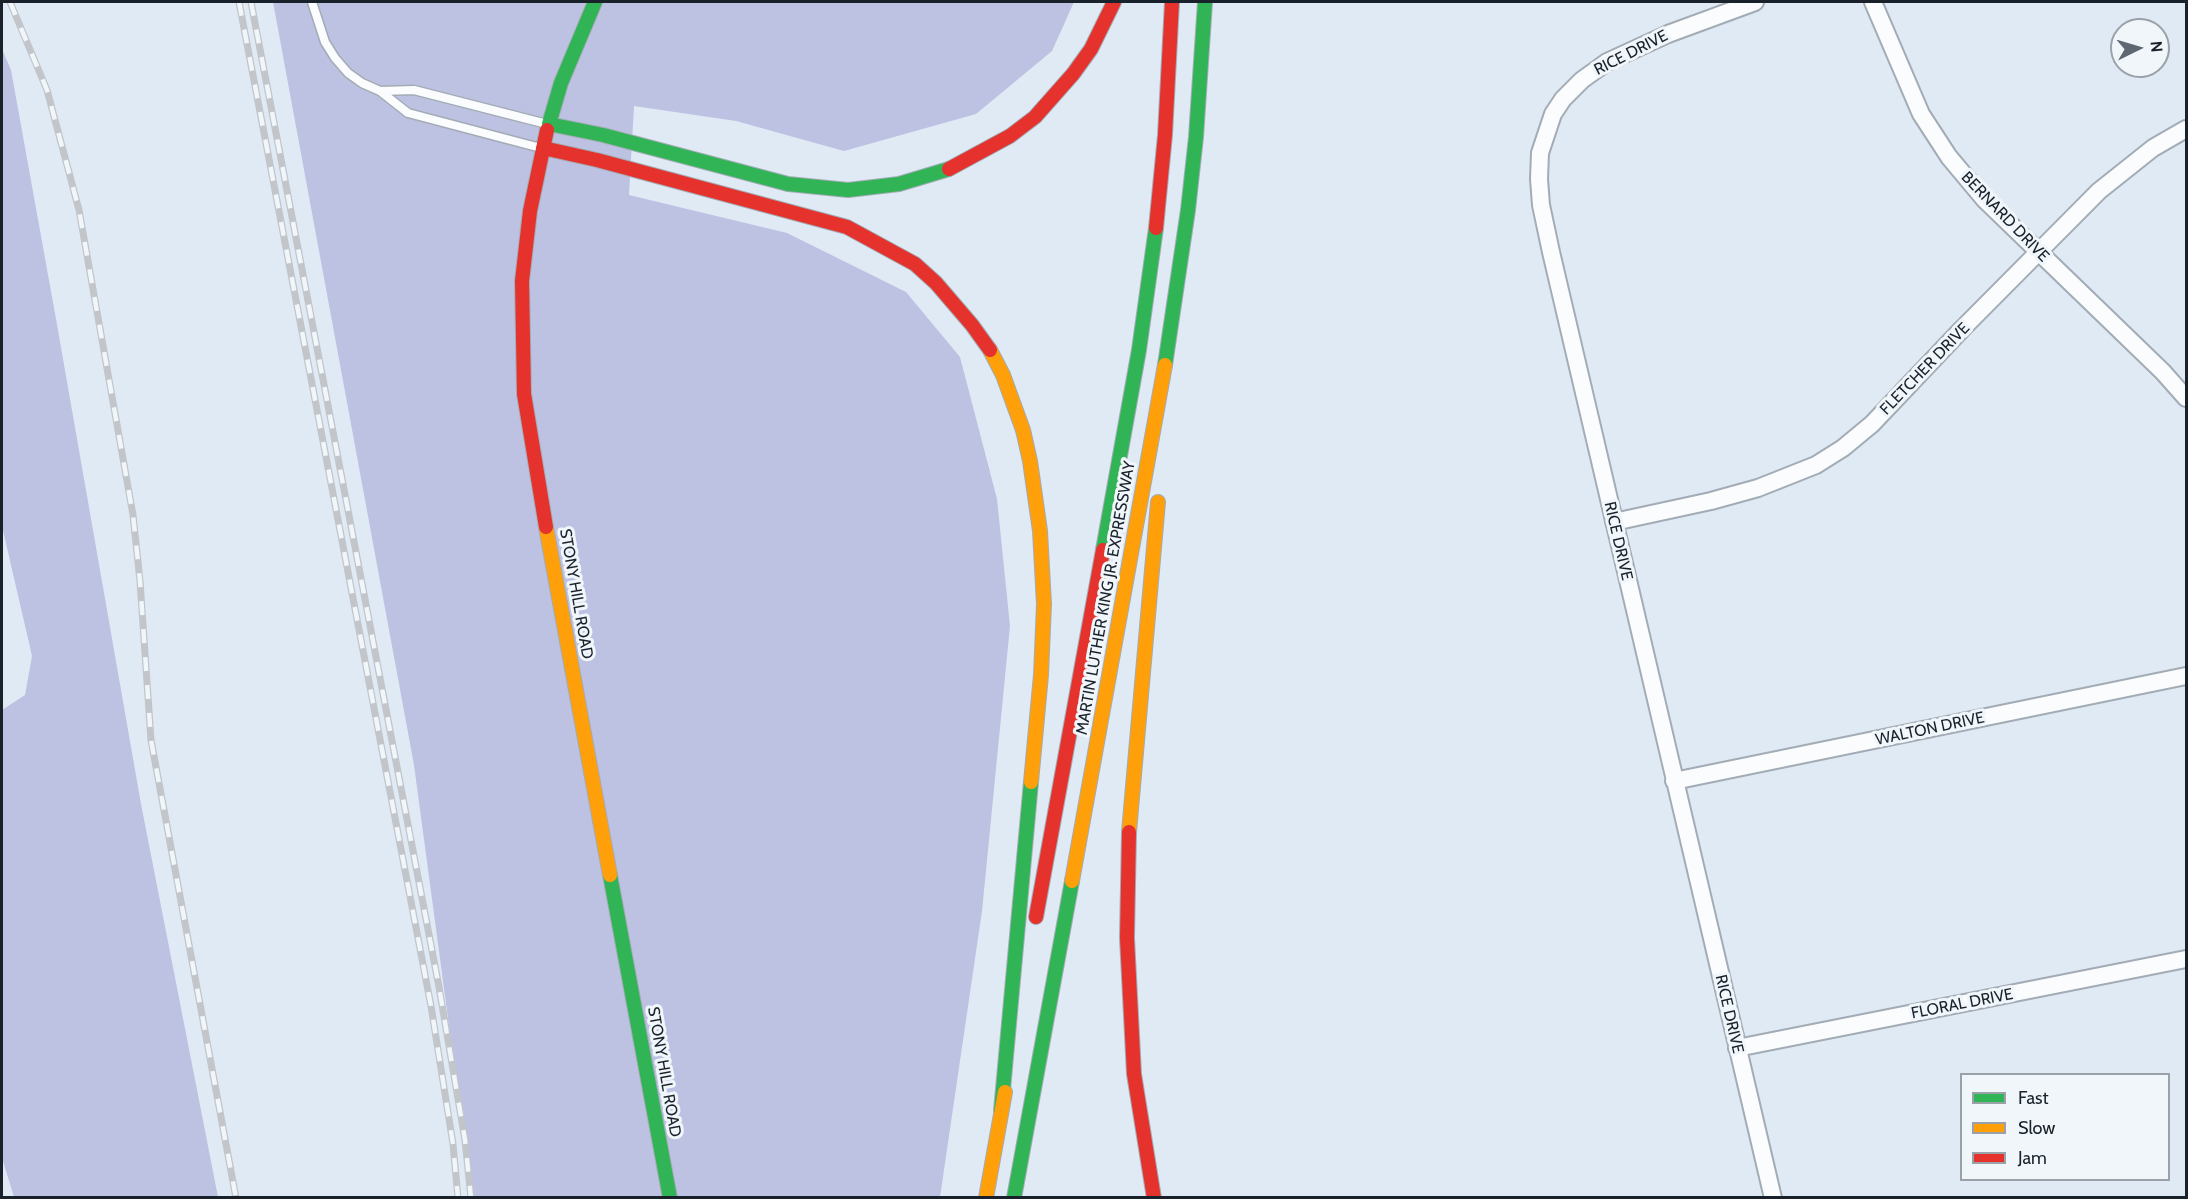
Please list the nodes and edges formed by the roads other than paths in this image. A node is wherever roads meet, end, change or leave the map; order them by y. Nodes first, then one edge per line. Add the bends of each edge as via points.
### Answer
1 (312, 2) edge
2 (595, 2) edge
3 (1114, 2) edge
4 (1172, 2) edge
5 (1205, 2) edge
6 (1755, 2) edge
7 (1872, 2) edge
8 (380, 91) junction
9 (549, 124) junction
10 (2187, 129) edge
11 (543, 148) junction
12 (2039, 253) junction
13 (1178, 282) junction
14 (2187, 398) edge
15 (1162, 460) dead end
16 (1160, 484) dead end
17 (1614, 522) junction
18 (2187, 676) edge
19 (1674, 781) junction
20 (1033, 935) dead end
21 (1029, 958) dead end
22 (2187, 959) edge
23 (1737, 1048) junction
24 (1001, 1111) junction
25 (670, 1197) edge
26 (986, 1197) edge
27 (1014, 1197) edge
28 (1154, 1197) edge
29 (1773, 1197) edge

1 - 8 lane via 334,58 348,73
2 - 9 main road, STONY HILL ROAD via 561,83
3 - 9 main road via 1091,49 1035,117 953,168 899,184 848,190 788,184
4 - 20 main road, MARTIN LUTHER KING JR. EXPRESSWAY via 1160,196 1139,350
5 - 13 main road, MARTIN LUTHER KING JR. EXPRESSWAY via 1196,137
6 - 17 street, RICE DRIVE via 1668,33 1606,62 1563,99 1553,114 1540,153 1541,205
7 - 12 street, BERNARD DRIVE via 1921,114 1937,140 1985,200
8 - 9 lane via 414,90
8 - 11 lane via 408,113
9 - 11 main road, STONY HILL ROAD
10 - 12 street, FLETCHER DRIVE via 2126,168
11 - 24 main road via 820,219 868,237 915,264 936,283 972,325 1003,375 1030,460 1040,531 1044,604
11 - 25 main road, STONY HILL ROAD via 530,211 522,282 524,394
12 - 14 street, BERNARD DRIVE
12 - 17 street, FLETCHER DRIVE via 1872,424 1843,448 1816,465 1758,488
13 - 15 main road
13 - 27 main road, MARTIN LUTHER KING JR. EXPRESSWAY
16 - 28 main road via 1133,776 1127,897 1134,1074
17 - 19 street, RICE DRIVE
18 - 19 street, WALTON DRIVE
19 - 23 street, RICE DRIVE
21 - 24 main road
22 - 23 street, FLORAL DRIVE
23 - 29 street, RICE DRIVE
24 - 26 main road

